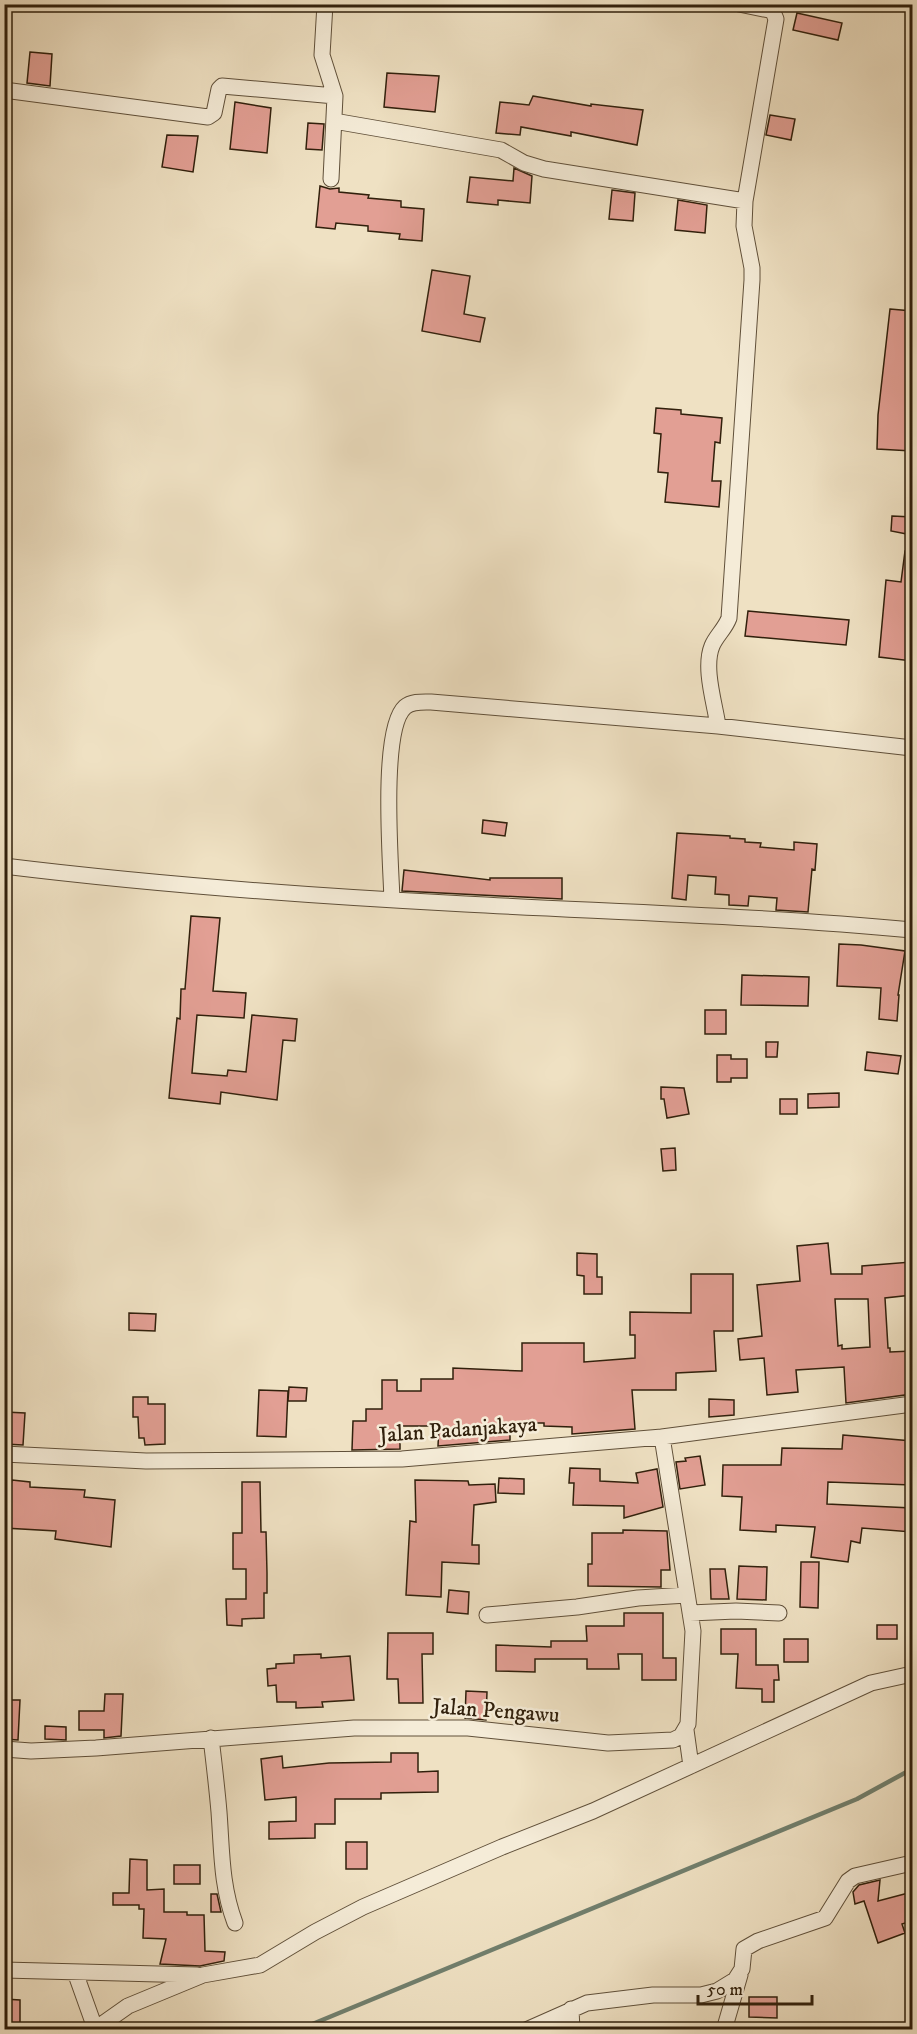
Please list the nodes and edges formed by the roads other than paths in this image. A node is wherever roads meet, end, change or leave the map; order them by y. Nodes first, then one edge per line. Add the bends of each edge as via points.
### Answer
1 (325, 4) edge
2 (739, 4) edge
3 (4, 90) edge
4 (334, 96) junction
5 (334, 121) junction
6 (331, 179) dead end
7 (745, 201) junction
8 (718, 726) junction
9 (912, 748) edge
10 (4, 866) edge
11 (392, 900) junction
12 (912, 930) edge
13 (912, 1404) edge
14 (662, 1437) junction
15 (4, 1454) edge
16 (687, 1595) junction
17 (779, 1612) dead end
18 (690, 1613) junction
19 (487, 1615) dead end
20 (912, 1674) edge
21 (686, 1730) junction
22 (211, 1738) junction
23 (4, 1749) edge
24 (692, 1766) junction
25 (912, 1863) edge
26 (235, 1923) dead end
27 (742, 1969) junction
28 (4, 1970) edge
29 (75, 1972) junction
30 (203, 1975) junction
31 (571, 2009) junction
32 (94, 2029) edge
33 (526, 2030) edge
34 (572, 2030) edge
35 (724, 2030) edge

1 - 4 street via 322,56
2 - 7 street via 769,10 776,19
3 - 4 street via 208,117 214,113 222,86
4 - 5 street
5 - 6 street
5 - 7 street via 501,150 544,169
7 - 8 street via 744,226 752,280 729,618 713,644 709,662
8 - 9 street
8 - 11 street via 411,703 396,722 391,755
10 - 11 street via 134,881
11 - 12 street
13 - 14 street, Jalan Padanjakaya
14 - 15 street, Jalan Padanjakaya via 402,1459 146,1461
14 - 16 street
16 - 18 street
16 - 19 street
17 - 18 street
18 - 21 street via 693,1647
20 - 24 street via 871,1683
21 - 22 street, Jalan Pengawu via 673,1740 608,1743 468,1728 354,1728
21 - 24 street
22 - 23 street, Jalan Pengawu via 96,1748
22 - 26 street via 226,1899
24 - 30 street via 363,1907 260,1965
25 - 27 street via 848,1881 825,1918 744,1949
27 - 31 street via 727,1986 701,1995 653,1995 587,2003
27 - 35 street
28 - 29 street
29 - 30 street
29 - 32 street
30 - 32 street via 128,2006
31 - 33 street
31 - 34 street

